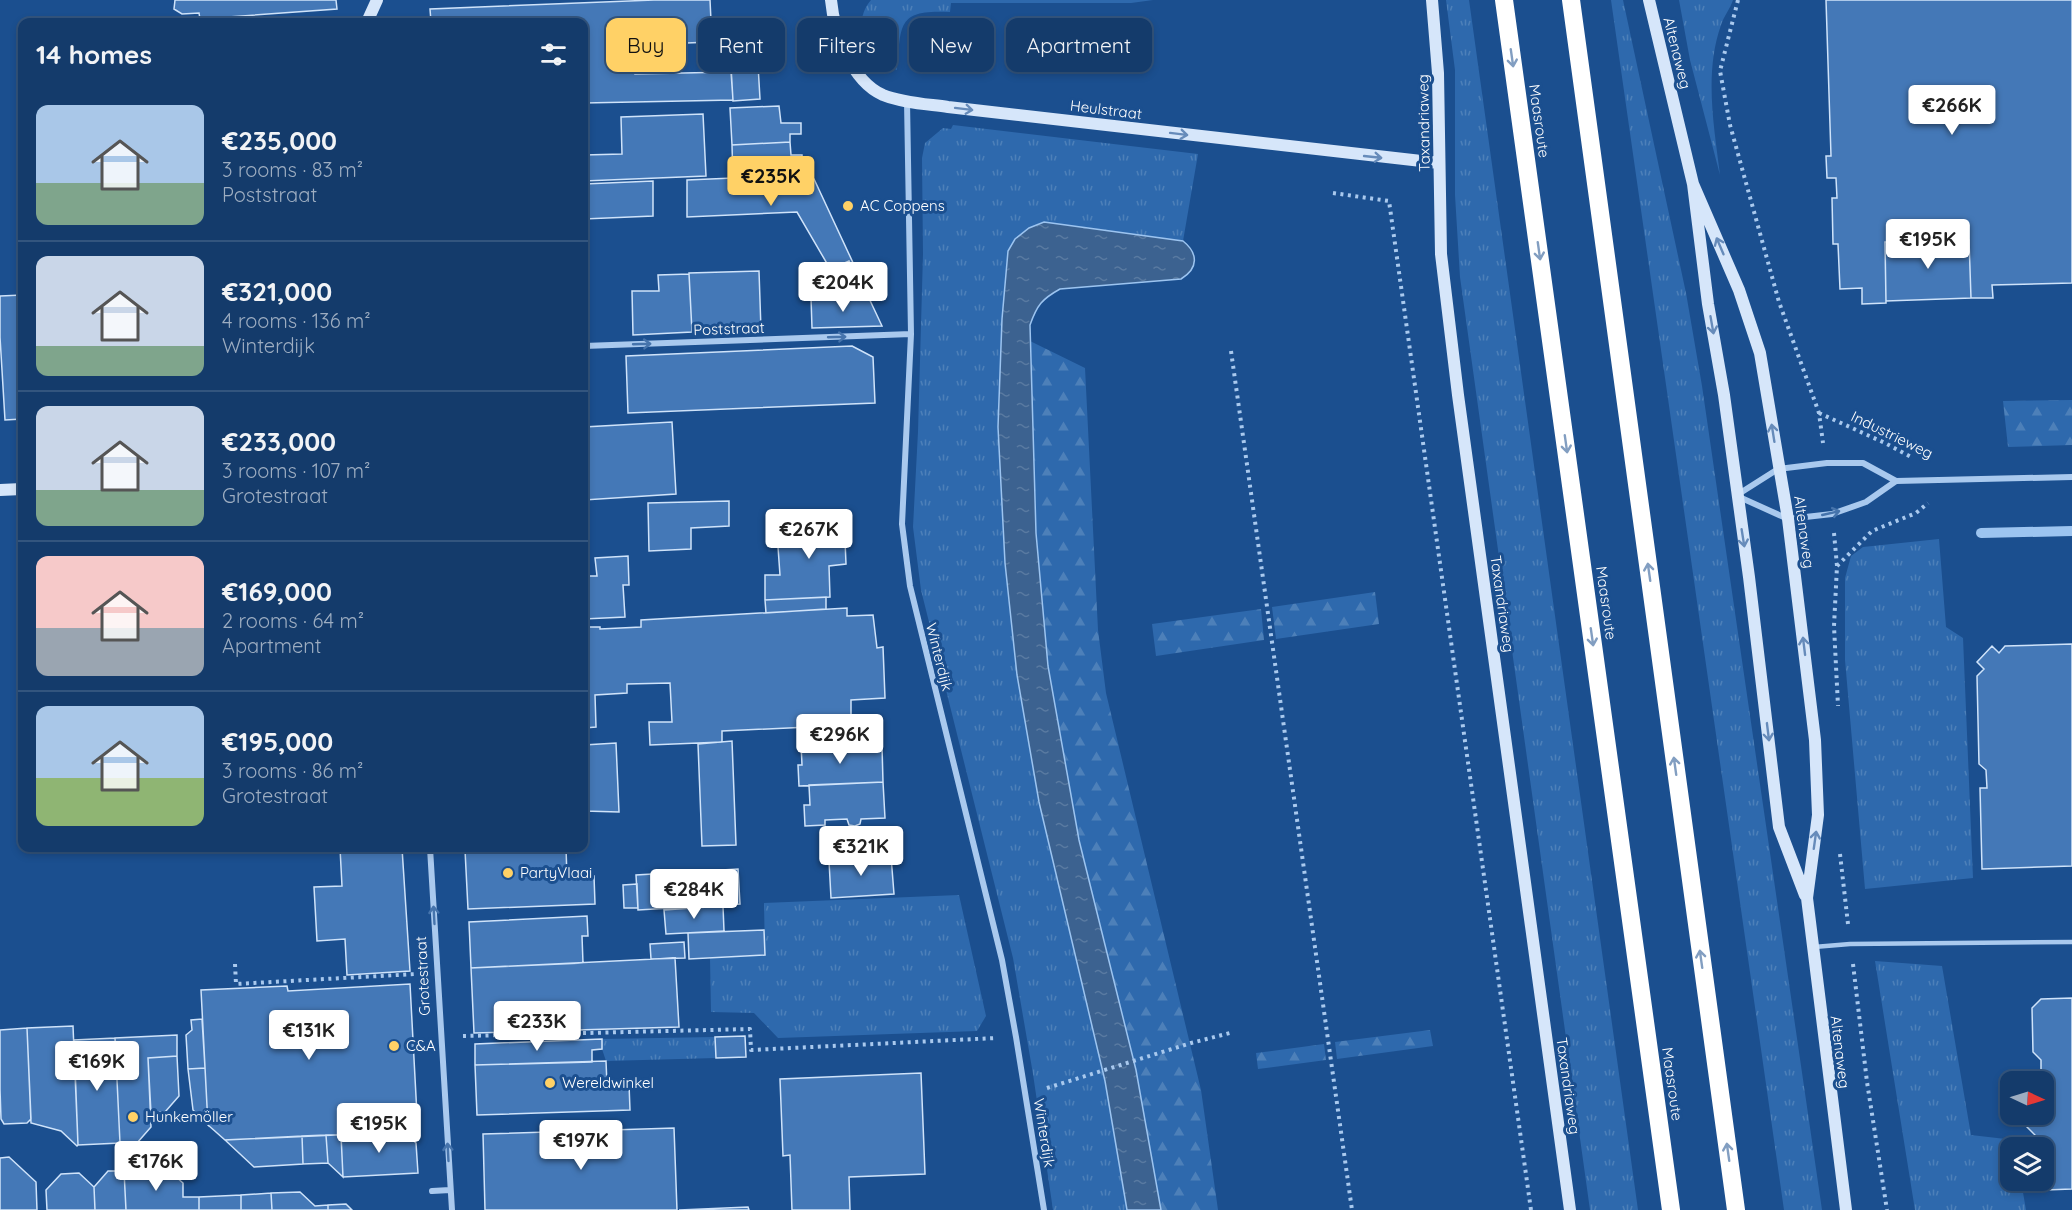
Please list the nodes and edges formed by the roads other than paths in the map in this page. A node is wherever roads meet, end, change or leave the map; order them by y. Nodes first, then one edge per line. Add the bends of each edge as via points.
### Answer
1 (377, 0) edge
2 (831, 0) edge
3 (1432, 0) edge
4 (1504, 0) edge
5 (1571, 0) edge
6 (1649, 0) edge
7 (369, 18) edge
8 (906, 101) junction
9 (1439, 164) junction
10 (1693, 183) junction
11 (911, 334) junction
12 (588, 346) edge
13 (1778, 469) junction
14 (2072, 477) edge
15 (1896, 481) junction
16 (18, 489) edge
17 (0, 490) edge
18 (1737, 496) junction
19 (1788, 519) junction
20 (430, 852) edge
21 (1807, 898) junction
22 (2072, 942) edge
23 (1812, 947) junction
24 (450, 1190) junction
25 (432, 1191) dead end
26 (452, 1210) edge
27 (1044, 1210) edge
28 (1570, 1210) edge
29 (1671, 1210) edge
30 (1736, 1210) edge
31 (1846, 1210) edge

1 - 7 main road
2 - 8 main road, Heulstraat via 833,21 844,50 864,81 883,95
3 - 9 main road, Taxandriaweg
4 -> 29 highway, Maasroute
30 -> 5 highway
6 - 10 main road, Altenaweg
8 -> 9 main road, Heulstraat
8 - 11 street, Winterdijk
9 - 28 main road, Taxandriaweg via 1441,254 1458,395
13 -> 10 main road, Altenaweg via 1760,353 1739,290
10 -> 18 main road, Altenaweg
12 -> 11 street, Poststraat
11 - 27 street, Winterdijk via 902,524 910,586 1002,960
13 - 15 street, Industrieweg via 1863,463
13 - 18 street, Industrieweg
13 - 19 main road, Altenaweg
14 - 15 street, Industrieweg
19 -> 15 street via 1832,514 1866,502
16 - 17 main road
18 - 19 street
18 -> 21 main road, Altenaweg via 1779,827
21 -> 19 main road, Altenaweg via 1818,815 1815,740
24 -> 20 street, Grotestraat
21 - 23 main road, Altenaweg
22 - 23 lane
23 - 31 main road, Altenaweg
24 - 25 street
24 - 26 street, Grotestraat

